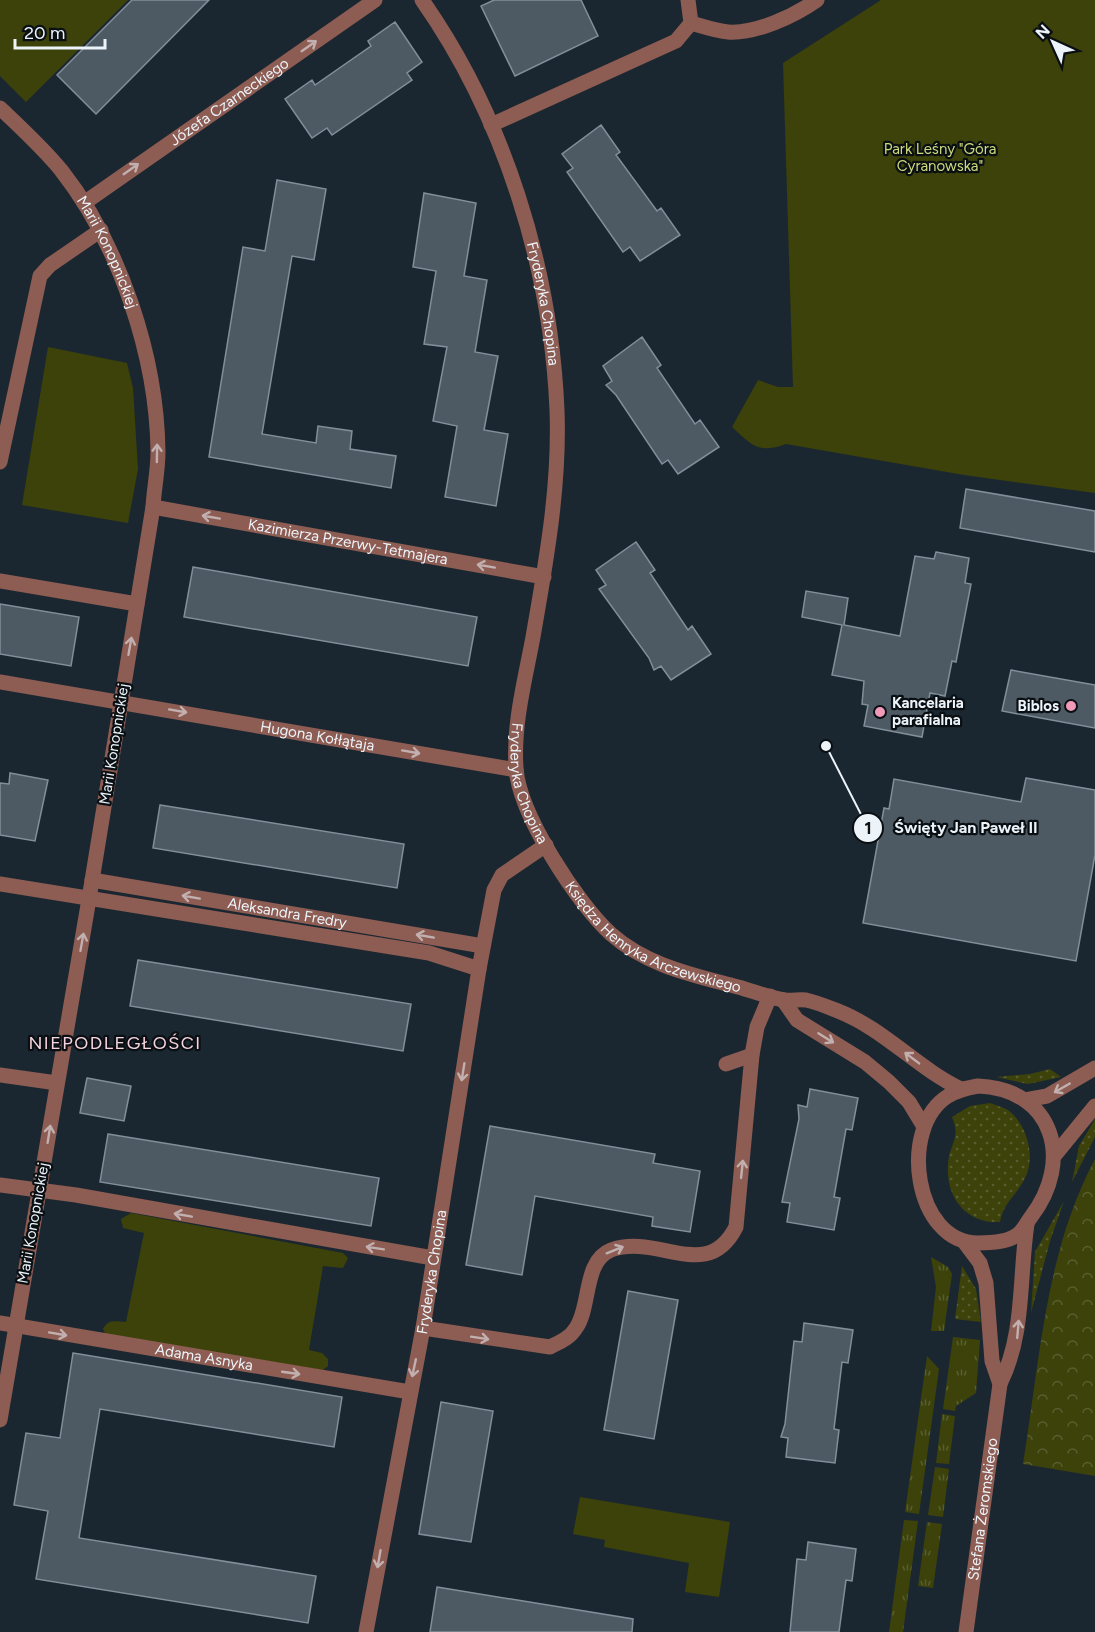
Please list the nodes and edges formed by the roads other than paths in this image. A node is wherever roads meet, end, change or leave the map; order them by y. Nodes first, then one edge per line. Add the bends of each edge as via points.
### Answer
1 (375, 0) edge
2 (422, 0) edge
3 (688, 0) edge
4 (817, 0) edge
5 (691, 23) junction
6 (0, 108) edge
7 (491, 125) junction
8 (84, 203) junction
9 (101, 230) junction
10 (0, 462) edge
11 (153, 507) junction
12 (544, 577) junction
13 (0, 581) edge
14 (137, 604) junction
15 (0, 682) edge
16 (120, 702) junction
17 (516, 770) junction
18 (546, 845) junction
19 (92, 880) junction
20 (0, 884) edge
21 (90, 899) junction
22 (483, 946) junction
23 (479, 969) junction
24 (776, 998) junction
25 (752, 1055) junction
26 (726, 1064) dead end
27 (1095, 1068) edge
28 (0, 1076) edge
29 (57, 1083) junction
30 (961, 1089) junction
31 (1025, 1100) junction
32 (1095, 1106) edge
33 (923, 1125) junction
34 (1055, 1155) junction
35 (0, 1185) edge
36 (40, 1190) junction
37 (1028, 1221) junction
38 (965, 1243) junction
39 (433, 1258) junction
40 (0, 1323) edge
41 (16, 1327) junction
42 (423, 1328) junction
43 (1000, 1384) junction
44 (410, 1392) junction
45 (0, 1420) edge
46 (366, 1632) edge
47 (966, 1632) edge

8 -> 1 street, Józefa Czarneckiego
2 - 7 street, Fryderyka Chopina via 466,72
3 - 5 street
4 - 5 street via 769,24 747,30 728,32
5 - 7 street via 676,42
6 - 8 street, Marii Konopnickiej via 38,143
7 - 12 street, Fryderyka Chopina via 523,213 541,283 550,347 557,410 555,490
8 - 9 street, Marii Konopnickiej
9 - 10 street via 40,276
11 -> 9 street, Marii Konopnickiej via 158,453 147,352
12 -> 11 street, Kazimierza Przerwy-Tetmajera
11 - 14 street, Marii Konopnickiej
12 - 17 street, Fryderyka Chopina via 518,717
13 - 14 street
16 -> 14 street, Marii Konopnickiej
15 - 16 street, Hugona Kołłątaja
16 -> 17 street, Hugona Kołłątaja
16 - 19 street, Marii Konopnickiej
17 - 18 street, Fryderyka Chopina
18 - 22 street, Fryderyka Chopina via 502,874 494,890
18 - 24 street, Księdza Henryka Arczewskiego via 589,910 632,949 679,972
19 - 21 street, Marii Konopnickiej
22 -> 19 street, Aleksandra Fredry
20 - 21 street
21 - 23 street via 429,953
29 -> 21 street, Marii Konopnickiej
22 - 23 street, Fryderyka Chopina
23 -> 39 street, Fryderyka Chopina
24 - 25 street via 757,1027
30 -> 24 street, Księdza Henryka Arczewskiego via 843,1013 807,1000
24 -> 33 street via 797,1020 865,1062 889,1082 909,1102
25 - 26 street
42 -> 25 street via 550,1347 565,1340 577,1327 596,1264 608,1251 644,1246 698,1256 723,1247 736,1227
27 -> 31 street via 1047,1096
28 - 29 street
36 -> 29 street, Marii Konopnickiej
30 - 31 street via 995,1086
30 - 33 street via 946,1096
31 - 34 street via 1050,1134
32 - 34 street
33 - 38 street via 918,1153 920,1185 939,1223
34 - 37 street via 1052,1179 1042,1203
35 - 36 street
39 -> 36 street
36 - 41 street, Marii Konopnickiej
37 - 38 street via 1017,1235 1007,1240
43 -> 37 street, Stefana Żeromskiego via 1018,1336
38 - 43 street, Stefana Żeromskiego via 980,1263 986,1283 993,1361
39 - 42 street, Fryderyka Chopina
40 - 41 street, Adama Asnyka
41 -> 44 street, Adama Asnyka
41 - 45 street, Marii Konopnickiej
42 -> 44 street, Fryderyka Chopina
43 - 47 street, Stefana Żeromskiego
44 -> 46 street, Fryderyka Chopina

